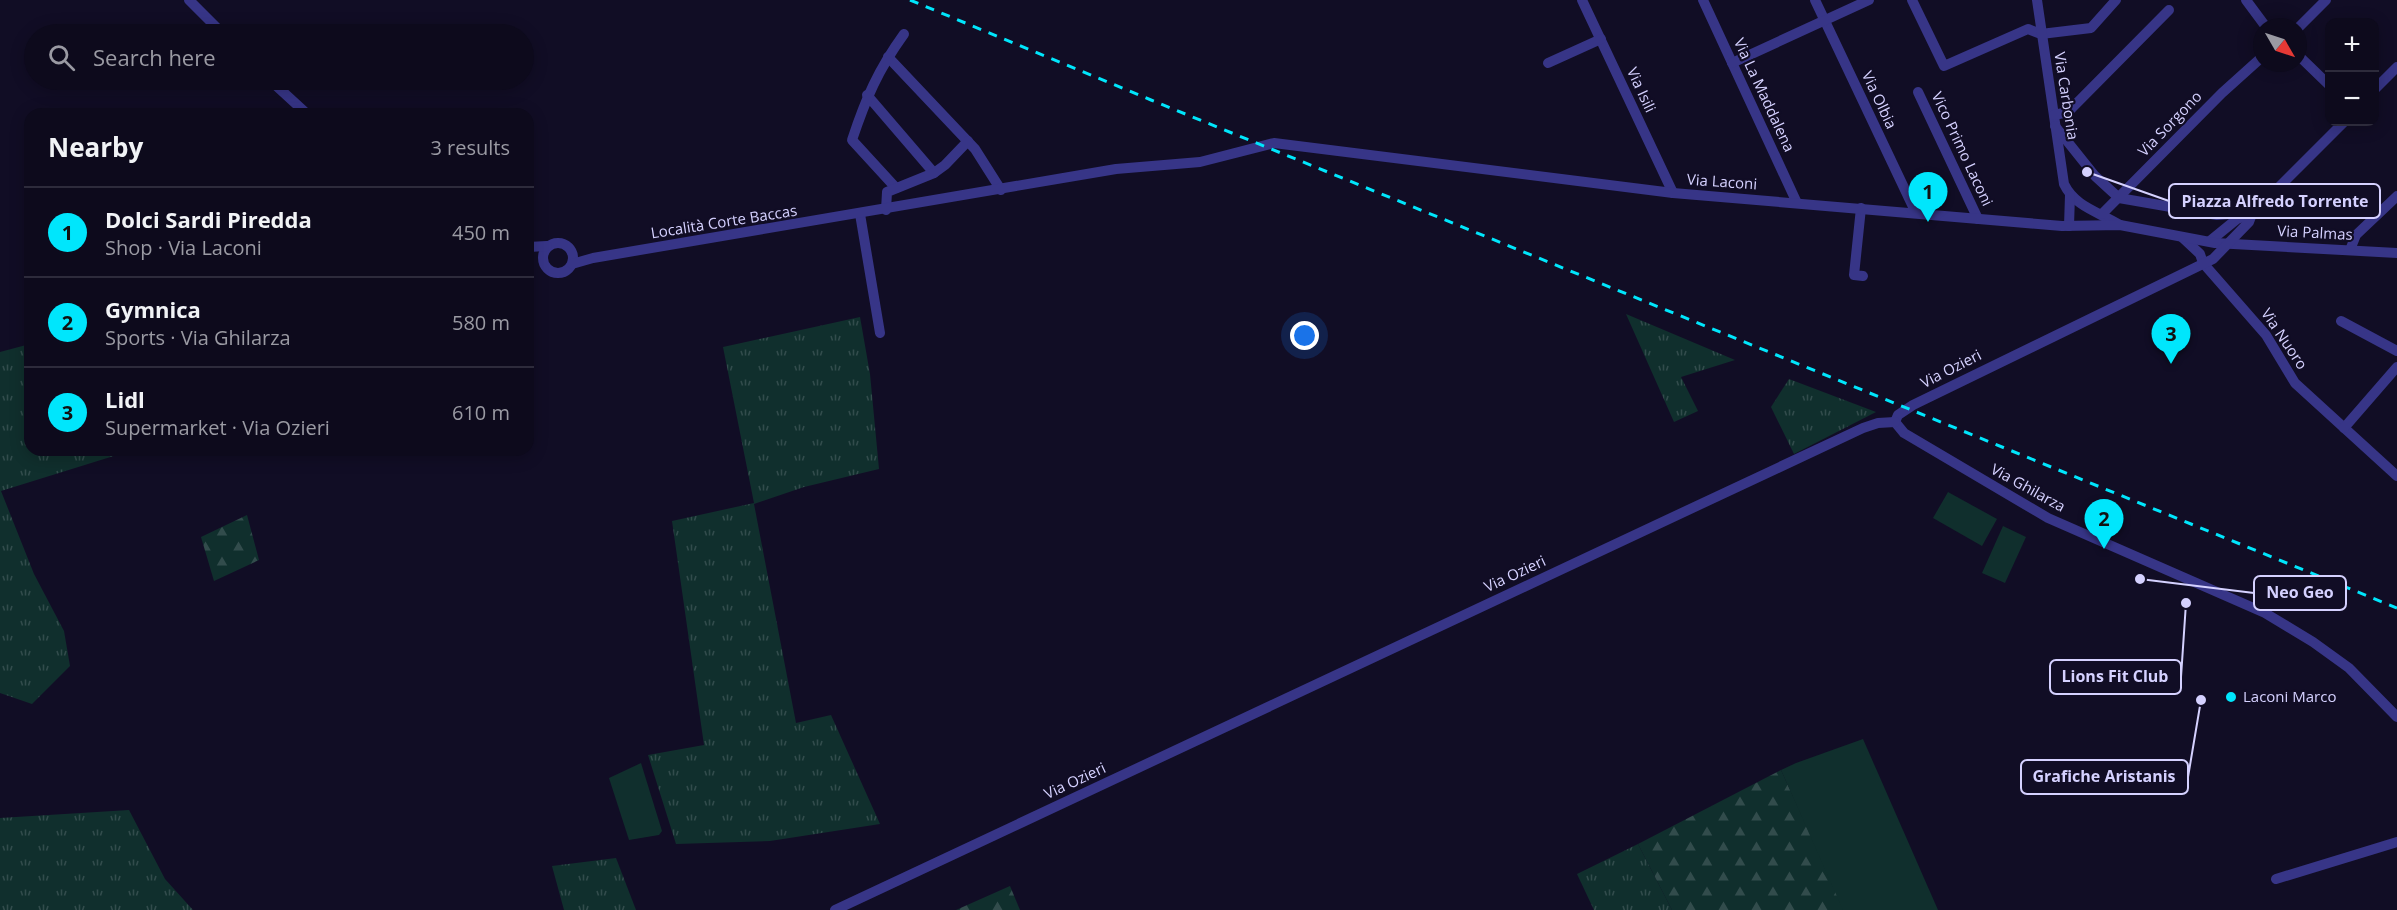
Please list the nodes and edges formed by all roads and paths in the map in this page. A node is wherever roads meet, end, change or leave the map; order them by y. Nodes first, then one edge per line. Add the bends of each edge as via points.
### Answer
1 (189, 0) edge
2 (1582, 0) edge
3 (1703, 0) edge
4 (1815, 0) edge
5 (1869, 0) edge
6 (1912, 0) edge
7 (2037, 0) edge
8 (2116, 0) edge
9 (2246, 0) edge
10 (2326, 0) edge
11 (2169, 10) dead end
12 (2259, 18) edge
13 (2307, 19) edge
14 (1825, 20) junction
15 (213, 24) edge
16 (904, 34) dead end
17 (2041, 34) junction
18 (1600, 39) junction
19 (888, 57) junction
20 (1548, 63) dead end
21 (1732, 63) junction
22 (2307, 64) edge
23 (2253, 65) edge
24 (2397, 67) edge
25 (2325, 81) edge
26 (2379, 85) edge
27 (281, 90) edge
28 (1918, 92) dead end
29 (867, 95) junction
30 (300, 108) edge
31 (2054, 120) junction
32 (2340, 126) edge
33 (968, 141) junction
34 (1261, 145) joint
35 (934, 173) junction
36 (896, 188) junction
37 (1001, 190) junction
38 (1673, 193) junction
39 (2070, 195) junction
40 (2397, 196) edge
41 (2120, 198) junction
42 (1797, 203) junction
43 (1861, 208) junction
44 (886, 210) junction
45 (2255, 211) junction
46 (1916, 213) junction
47 (860, 214) junction
48 (2102, 214) junction
49 (1978, 219) junction
50 (2120, 225) junction
51 (2069, 226) junction
52 (2231, 243) junction
53 (547, 246) junction
54 (534, 247) edge
55 (2350, 250) junction
56 (2208, 251) junction
57 (2397, 253) edge
58 (534, 255) edge
59 (572, 259) junction
60 (542, 260) junction
61 (1863, 276) dead end
62 (2341, 321) dead end
63 (880, 333) dead end
64 (2397, 351) edge
65 (2397, 368) edge
66 (1895, 422) junction
67 (2344, 428) junction
68 (2397, 476) edge
69 (2397, 717) edge
70 (2397, 842) edge
71 (2276, 879) dead end
72 (834, 910) edge

1 - 15 street
2 - 18 street, Via Isili
3 - 21 street, Via La Maddalena
4 - 14 street, Via Olbia
5 - 14 street
6 - 17 street via 1944,66 2028,29
7 - 17 street, Via Carbonia
8 - 17 street via 2091,28
9 - 12 street
10 - 13 street
11 - 31 street via 2068,112
14 - 21 street
14 - 46 street, Via Olbia
16 - 19 street
17 - 31 street, Via Carbonia
18 - 20 street
18 - 38 street, Via Isili
19 - 29 street
19 - 33 street
21 - 42 street, Via La Maddalena
22 - 25 street
23 - 41 street, Via Sorgono
24 - 26 street
27 - 30 street
28 - 49 street, Vico Primo Laconi
29 - 35 street
29 - 36 street via 852,140
31 - 39 street, Via Carbonia via 2064,184
31 - 41 street via 2095,176
32 - 45 street
33 - 35 street
33 - 37 street
34 - 37 street, Località Corte Baccas via 1200,162 1116,169
34 - 38 street, Via Laconi via 1314,147
35 - 36 street
36 - 44 street via 886,192
37 - 44 street, Località Corte Baccas
38 - 42 street, Via Laconi
39 - 48 street via 2090,211
39 - 51 street, Via Carbonia
40 - 55 street via 2356,235
41 - 45 street via 2217,215 2243,213 2253,203
41 - 48 street, Via Sorgono
42 - 43 street, Via Laconi
43 - 46 street, Via Laconi
43 - 61 street via 1854,275
44 - 47 street, Località Corte Baccas
45 - 52 street
45 - 56 street via 2237,219
46 - 49 street, Via Laconi
47 - 59 street, Località Corte Baccas
47 - 63 street
48 - 50 street
49 - 51 street, Via Laconi
50 - 51 street, Via Laconi
50 - 56 street, Via Laconi via 2182,237
52 - 55 street, Via Palmas
52 - 56 street
53 - 54 street
53 - 59 street via 564,244
53 - 60 street
55 - 57 street, Via Palmas
56 - 66 street, Via Ozieri via 1913,405 1898,415
56 - 67 street, Via Nuoro via 2295,383
58 - 60 street
59 - 60 street via 567,270 555,273
62 - 64 street
65 - 67 street
66 - 69 street, Via Ghilarza via 1904,433 2048,518 2265,613 2349,668
66 - 72 street, Via Ozieri via 1863,428
67 - 68 street, Via Nuoro
70 - 71 street

